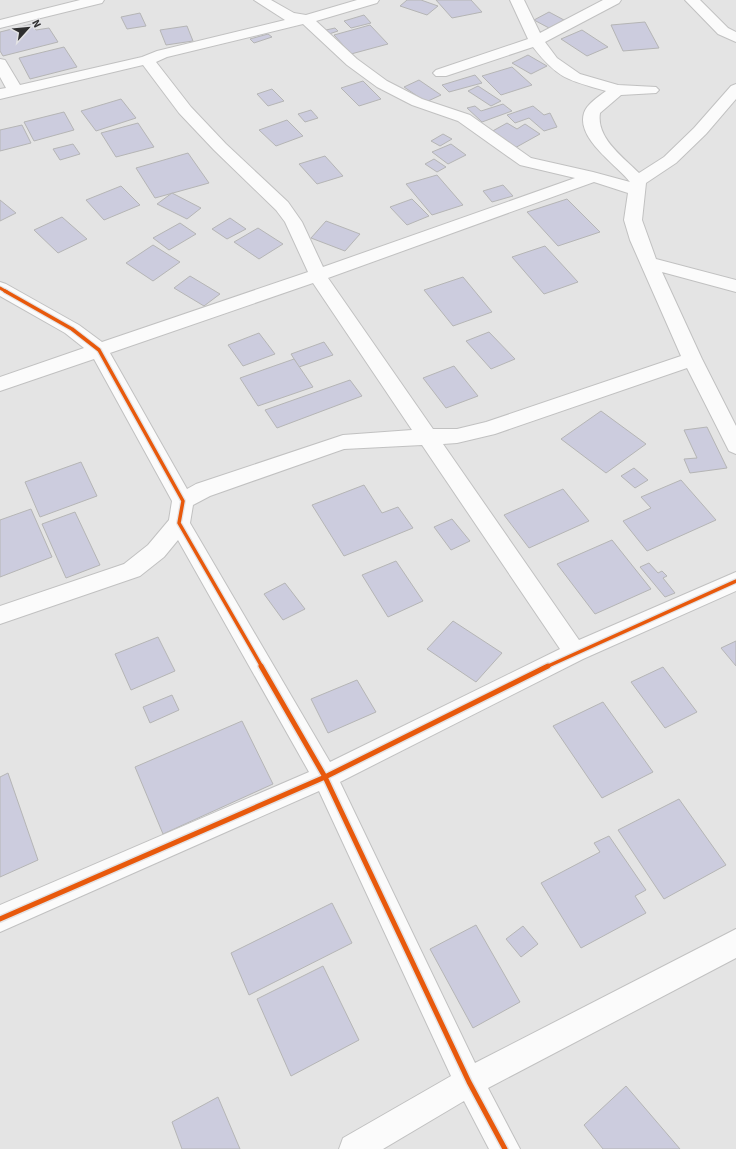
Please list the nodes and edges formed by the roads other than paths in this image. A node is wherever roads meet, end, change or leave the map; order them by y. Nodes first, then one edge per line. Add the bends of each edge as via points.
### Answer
1 (97, 0) edge
2 (261, 0) edge
3 (372, 0) edge
4 (518, 0) edge
5 (614, 0) edge
6 (692, 0) edge
7 (306, 19) junction
8 (0, 24) edge
9 (736, 38) edge
10 (536, 41) junction
11 (147, 60) junction
12 (0, 63) edge
13 (441, 73) dead end
14 (736, 89) edge
15 (15, 90) junction
16 (617, 90) junction
17 (651, 90) dead end
18 (0, 94) edge
19 (593, 177) junction
20 (637, 185) junction
21 (651, 264) junction
22 (318, 275) junction
23 (736, 286) edge
24 (0, 288) edge
25 (99, 350) junction
26 (692, 359) junction
27 (0, 384) edge
28 (426, 436) junction
29 (736, 446) edge
30 (181, 512) junction
31 (736, 581) edge
32 (0, 615) edge
33 (575, 652) junction
34 (325, 777) junction
35 (0, 919) edge
36 (736, 943) edge
37 (469, 1082) junction
38 (354, 1149) edge
39 (505, 1149) edge

1 - 8 street
2 - 7 street via 290,17
3 - 7 street
4 - 10 street
5 - 10 street
6 - 9 street via 723,31
7 - 11 street via 162,54
7 - 19 street via 352,62 382,84 417,102 464,118 526,162
10 - 13 street
10 - 16 street via 552,61 569,74
11 - 15 street
11 - 22 street via 190,115 282,206 293,222
12 - 15 street
14 - 20 street via 700,131 670,160
15 - 18 street
16 - 17 street
16 - 20 street via 592,111 590,122 594,135
19 - 20 street
19 - 22 street
20 - 21 street via 633,220 639,240
21 - 23 street
21 - 26 street
22 - 25 street
22 - 28 street
24 - 25 street via 72,329
25 - 27 street
25 - 30 street
26 - 28 street via 488,429 457,436
26 - 29 street
28 - 30 street via 343,442 203,490
28 - 33 street
30 - 32 street via 156,551 132,570
30 - 34 street
31 - 33 street
33 - 34 street
34 - 35 street
34 - 37 street
36 - 37 street
37 - 38 street
37 - 39 street

